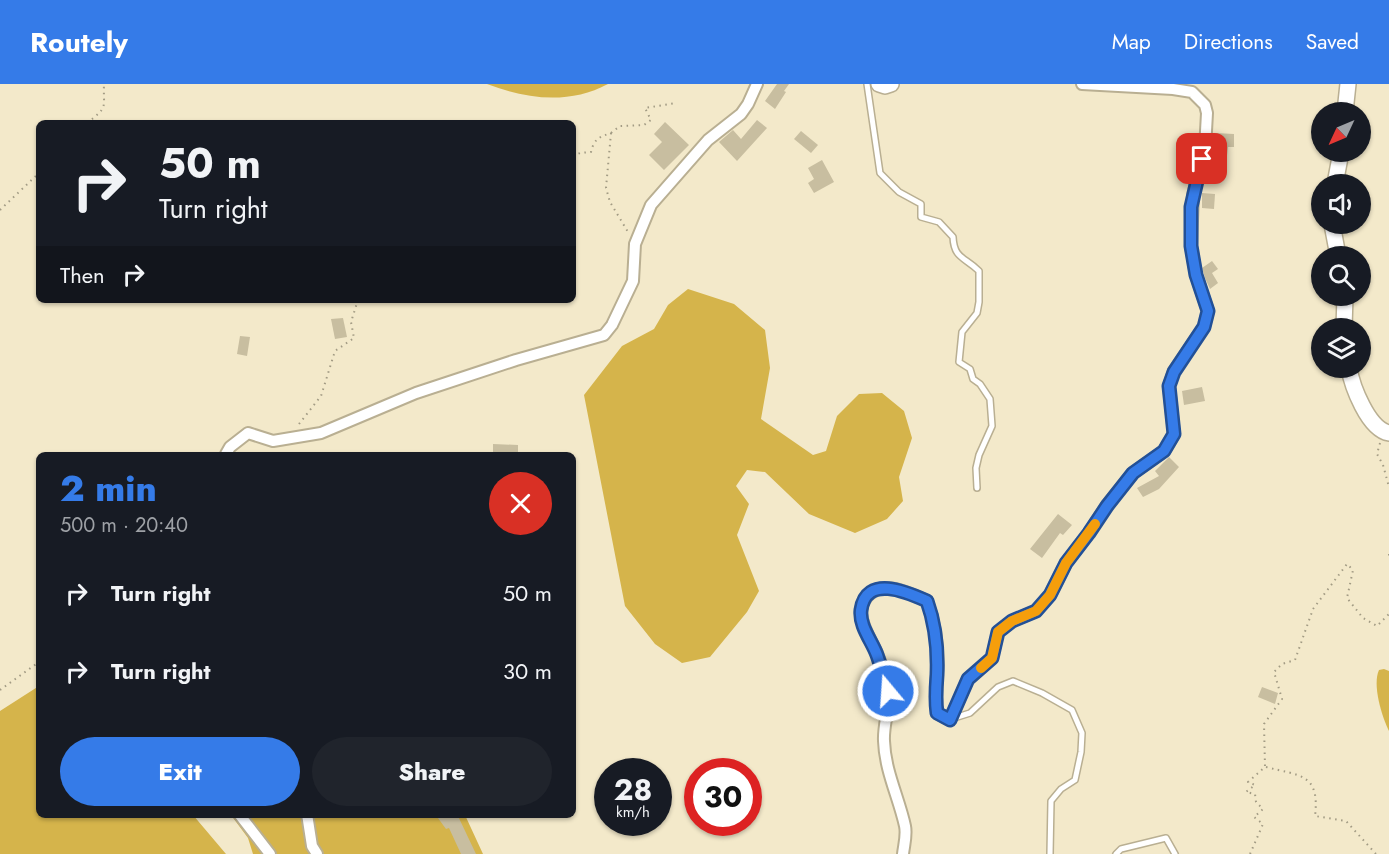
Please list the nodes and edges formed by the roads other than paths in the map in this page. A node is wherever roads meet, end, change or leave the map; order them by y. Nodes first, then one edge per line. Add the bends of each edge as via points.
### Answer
1 (757, 84) edge
2 (867, 84) edge
3 (879, 84) edge
4 (891, 84) edge
5 (1082, 84) edge
6 (1347, 84) edge
7 (1346, 102) edge
8 (1351, 378) edge
9 (1386, 432) edge
10 (227, 452) edge
11 (977, 488) dead end
12 (950, 720) junction
13 (242, 818) edge
14 (308, 818) edge
15 (270, 854) edge
16 (317, 854) edge
17 (903, 854) edge
18 (1050, 854) edge
19 (1116, 854) edge
20 (1175, 854) edge

1 - 10 street via 741,114 708,140 651,205 635,244 633,281 604,335 416,393 321,433 273,441 248,433
2 - 11 lane via 880,173 899,192 921,204 921,217 939,222 953,237 953,248 960,259 979,271 977,313 962,332 959,362 970,369 973,379 990,399 992,426 979,455
3 - 4 main road
5 - 12 street via 1192,92 1205,105 1205,149 1193,195 1191,246 1208,311 1204,327 1169,386 1174,434 1164,451 1133,473 1066,563 1050,595 1036,611 998,632 992,658 968,679
6 - 7 main road
8 - 9 main road via 1374,425
12 - 17 street via 937,713 937,643 927,601 878,588 866,597 860,611 888,691 884,741 894,794 906,828
12 - 18 lane via 970,713 998,687 1013,681 1072,710 1082,733 1081,752 1075,780 1051,801
13 - 15 street
14 - 16 street
19 - 20 lane via 1121,849 1166,838

